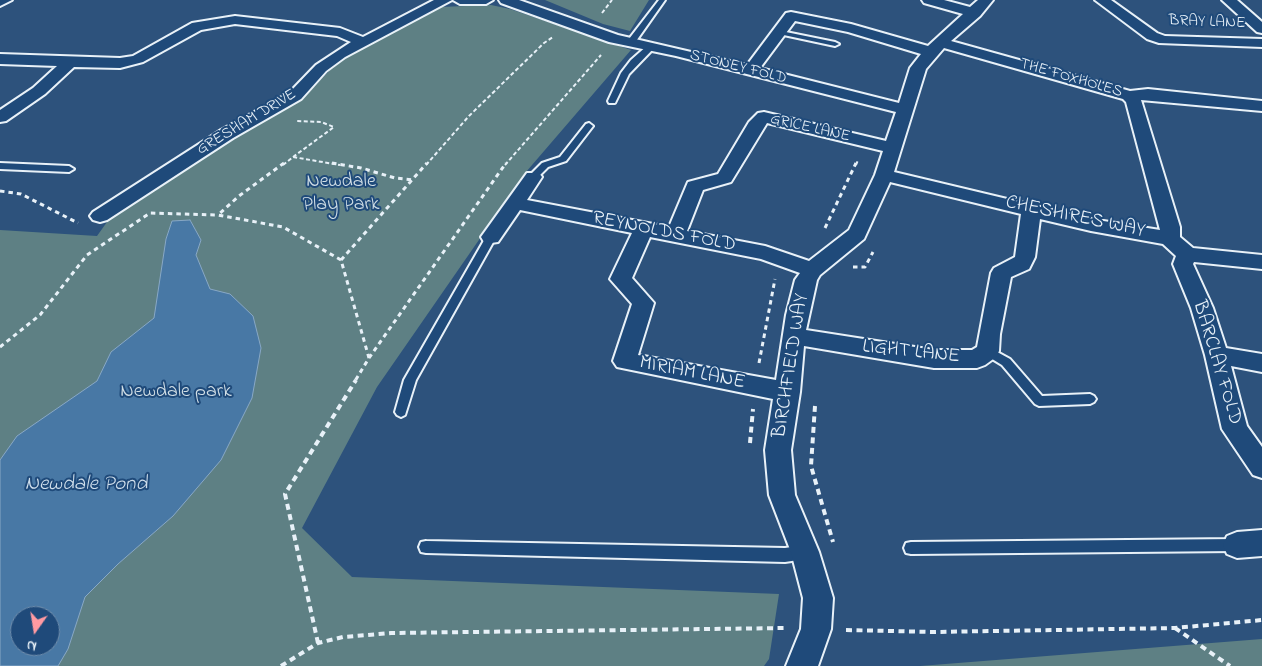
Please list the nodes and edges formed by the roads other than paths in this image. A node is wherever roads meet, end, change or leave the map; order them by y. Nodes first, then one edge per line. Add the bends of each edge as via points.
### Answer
1 (5, 0) edge
2 (445, 0) edge
3 (460, 0) edge
4 (486, 0) edge
5 (506, 0) edge
6 (662, 0) edge
7 (929, 0) edge
8 (986, 0) edge
9 (1102, 0) edge
10 (1229, 0) edge
11 (0, 2) edge
12 (975, 13) junction
13 (1262, 29) edge
14 (780, 32) junction
15 (614, 39) junction
16 (363, 42) junction
17 (1262, 43) edge
18 (835, 44) dead end
19 (651, 47) junction
20 (937, 47) junction
21 (0, 59) edge
22 (70, 62) junction
23 (750, 72) junction
24 (1128, 96) junction
25 (612, 100) dead end
26 (1262, 106) edge
27 (906, 110) junction
28 (0, 117) edge
29 (589, 126) dead end
30 (892, 148) junction
31 (0, 166) edge
32 (69, 169) dead end
33 (884, 176) junction
34 (532, 177) joint
35 (514, 203) junction
36 (1031, 209) junction
37 (100, 216) dead end
38 (644, 229) junction
39 (676, 235) junction
40 (491, 236) joint
41 (1178, 247) junction
42 (1262, 262) edge
43 (812, 270) junction
44 (795, 336) junction
45 (988, 351) junction
46 (1217, 355) junction
47 (1262, 363) edge
48 (788, 392) junction
49 (1090, 398) dead end
50 (401, 412) dead end
51 (1262, 467) edge
52 (1249, 544) edge
53 (426, 547) dead end
54 (911, 548) dead end
55 (805, 552) junction
56 (802, 666) edge

1 - 11 street
2 - 16 street, GRESHAM DRIVE
3 - 4 street
5 - 15 street, STONEY FOLD
6 - 15 lane via 631,42
7 - 12 street
8 - 12 street, BIRCHFIELD WAY
9 - 17 street, BRAY LANE via 1152,36 1164,40
10 - 13 street
12 - 20 street, BIRCHFIELD WAY
14 - 18 lane
14 - 20 street, THE FOXHOLES via 791,16
14 - 23 street
15 - 19 street, STONEY FOLD
16 - 22 street via 340,32 235,20 197,26 138,59 100,64
16 - 37 street, GRESHAM DRIVE via 321,68 295,96 227,134
19 - 23 street, STONEY FOLD
19 - 25 lane via 634,62
20 - 24 street, THE FOXHOLES
20 - 27 street, BIRCHFIELD WAY via 918,68
21 - 22 street
22 - 28 street via 40,91
23 - 27 street, STONEY FOLD
24 - 26 street, THE FOXHOLES via 1148,94
24 - 41 street, BARCLAY FOLD via 1134,101
27 - 30 street, BIRCHFIELD WAY
29 - 34 lane via 563,159 545,165
30 - 33 street, BIRCHFIELD WAY
30 - 39 street, GRICE LANE via 764,117 757,122 725,178 696,186
31 - 32 lane
33 - 36 street, CHESHIRES WAY
33 - 43 street, BIRCHFIELD WAY via 857,234
34 - 35 street
35 - 38 street, REYNOLDS FOLD
35 - 40 street
36 - 41 street, CHESHIRES WAY
36 - 45 street, LIGHT LANE via 1022,264 1001,273
38 - 39 street, REYNOLDS FOLD
38 - 48 street, MIRIAM LANE via 621,279 643,303 625,361
39 - 43 street, REYNOLDS FOLD via 764,253
40 - 50 lane via 410,380
41 - 42 street, CHESHIRES WAY
41 - 46 street, BARCLAY FOLD
43 - 44 street, BIRCHFIELD WAY via 806,280
44 - 45 street, LIGHT LANE via 934,359 977,359
44 - 48 street, BIRCHFIELD WAY
45 - 49 lane via 1006,362 1039,401
46 - 47 street
46 - 51 street, BARCLAY FOLD via 1235,429
48 - 55 street, BIRCHFIELD WAY via 778,450 782,494
52 - 54 lane
53 - 55 lane
55 - 56 street, BIRCHFIELD WAY via 818,598 816,629

